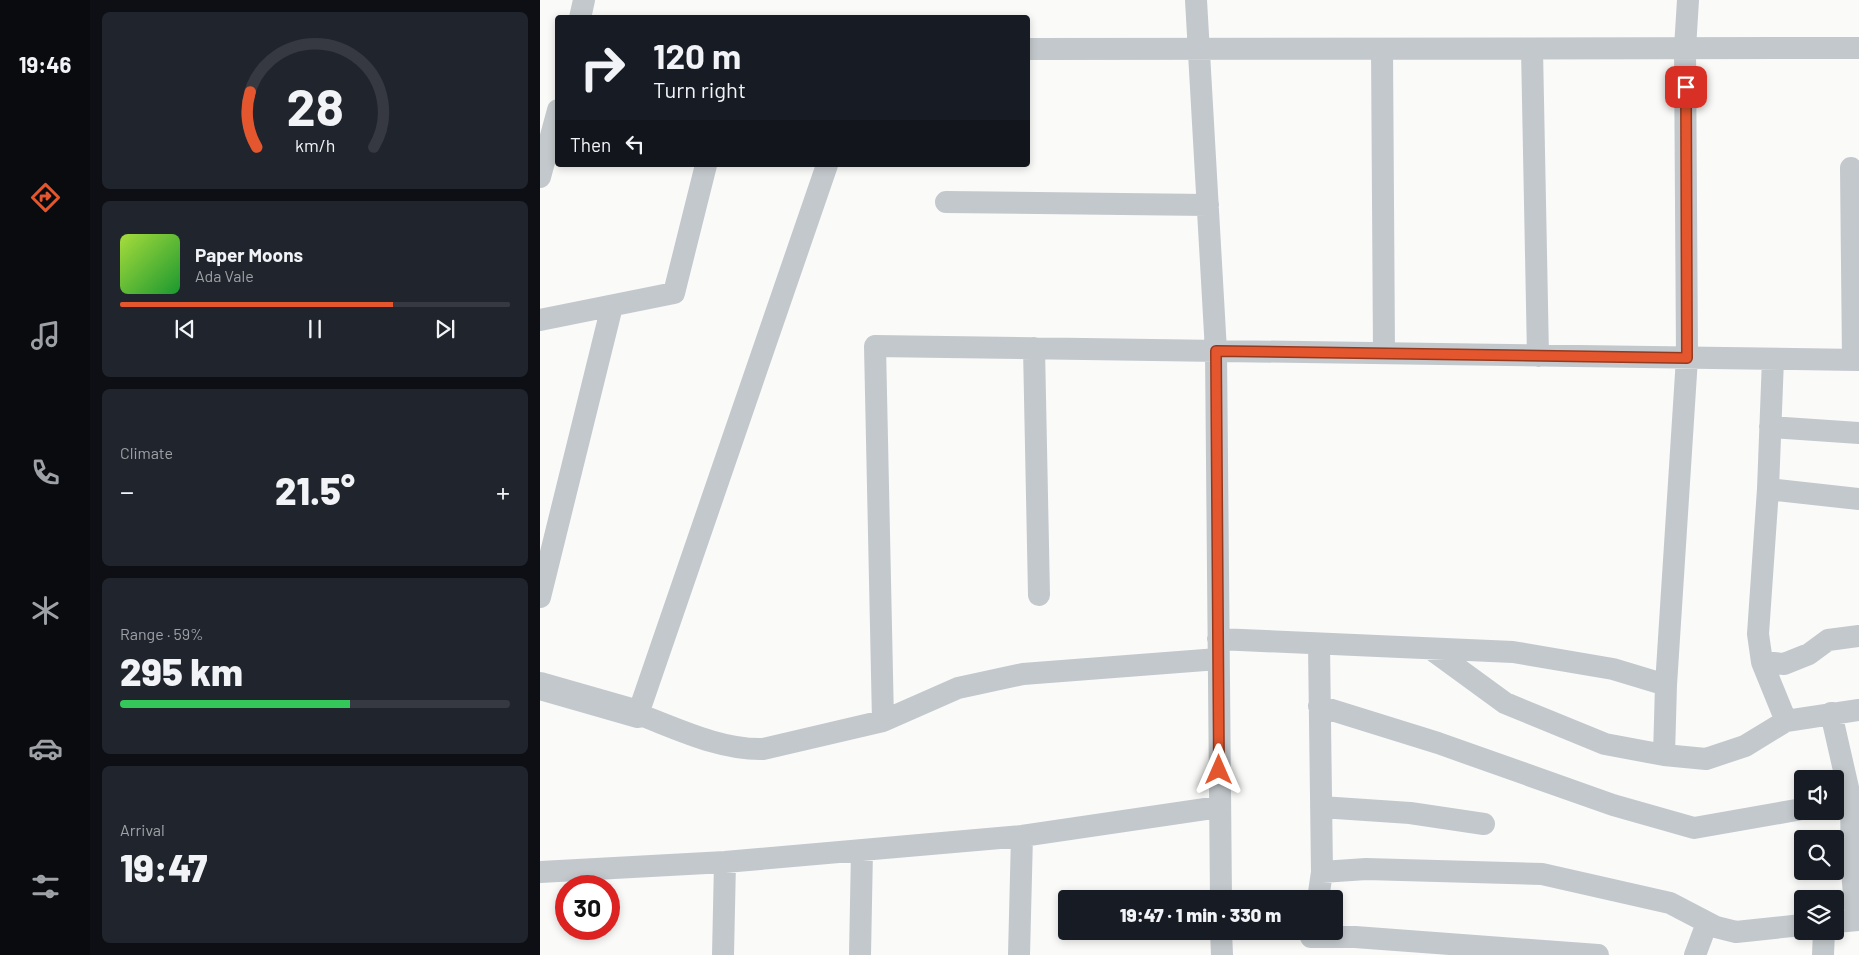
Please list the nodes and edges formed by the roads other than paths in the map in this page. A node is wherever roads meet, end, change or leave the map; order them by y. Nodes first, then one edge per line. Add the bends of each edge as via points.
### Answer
1 (584, 0) edge
2 (1196, 0) edge
3 (1688, 0) edge
4 (581, 15) edge
5 (1030, 48) edge
6 (1685, 48) junction
7 (1859, 48) edge
8 (1382, 49) junction
9 (1532, 49) junction
10 (1199, 50) junction
11 (555, 121) edge
12 (706, 167) edge
13 (826, 167) edge
14 (1851, 168) dead end
15 (540, 177) edge
16 (946, 202) dead end
17 (1208, 205) junction
18 (612, 306) junction
19 (540, 320) edge
20 (1034, 348) junction
21 (1216, 351) junction
22 (1384, 353) junction
23 (1538, 356) junction
24 (1687, 358) junction
25 (1773, 359) junction
26 (1856, 360) edge
27 (1770, 427) junction
28 (1859, 433) edge
29 (1768, 489) junction
30 (1859, 499) edge
31 (1039, 595) dead end
32 (540, 596) edge
33 (1859, 636) edge
34 (1319, 645) junction
35 (1218, 649) junction
36 (1431, 649) junction
37 (1762, 662) junction
38 (1666, 685) junction
39 (540, 686) edge
40 (1319, 706) junction
41 (1859, 710) edge
42 (1831, 713) junction
43 (638, 714) junction
44 (883, 721) junction
45 (1786, 722) junction
46 (1664, 755) junction
47 (1839, 770) edge
48 (1219, 807) junction
49 (1321, 807) junction
50 (1794, 810) edge
51 (1844, 810) edge
52 (1484, 824) dead end
53 (1022, 836) junction
54 (862, 850) junction
55 (725, 862) junction
56 (540, 872) edge
57 (1322, 872) junction
58 (1221, 890) edge
59 (1319, 890) edge
60 (1850, 921) edge
61 (1707, 923) junction
62 (1794, 927) edge
63 (1221, 940) edge
64 (1824, 940) edge
65 (1309, 941) edge
66 (724, 955) edge
67 (860, 955) edge
68 (1019, 955) edge
69 (1222, 955) edge
70 (1598, 955) edge
71 (1695, 955) edge
72 (1823, 955) edge

1 - 4 street
2 - 10 street
3 - 6 street
5 - 10 street
6 - 7 street
6 - 9 street
6 - 24 street
8 - 9 street
8 - 10 street
8 - 22 street
9 - 23 street
10 - 17 street
11 - 15 street
12 - 18 street via 674,293
13 - 43 street
14 - 26 street
16 - 17 street
17 - 21 street
18 - 19 street
18 - 32 street
20 - 21 street
20 - 31 street
20 - 44 street via 875,346
21 - 22 street
21 - 35 street
22 - 23 street
23 - 24 street
24 - 25 street
24 - 38 street
25 - 26 street
25 - 27 street
27 - 28 street
27 - 29 street
29 - 30 street
29 - 37 street via 1758,634
33 - 37 street via 1828,640 1809,654 1784,664
34 - 35 street
34 - 36 street
34 - 40 street
35 - 44 street via 1024,674 958,688
35 - 48 street
36 - 38 street via 1514,652 1613,669
36 - 46 street via 1505,703 1605,744
37 - 45 street
38 - 46 street
39 - 43 street
40 - 49 street
40 - 50 street via 1694,828
41 - 42 street
42 - 45 street
42 - 47 street
43 - 44 street via 708,741 749,749 778,746
45 - 46 street via 1744,746 1706,760
48 - 53 street
48 - 58 street
49 - 52 street via 1410,813
49 - 57 street
51 - 60 street via 1852,870
53 - 54 street
53 - 68 street
54 - 55 street
54 - 67 street
55 - 56 street
55 - 66 street
57 - 59 street
57 - 61 street via 1366,869 1542,874 1670,903
61 - 62 street via 1736,932
61 - 71 street
63 - 69 street
64 - 72 street
65 - 70 street via 1354,937

